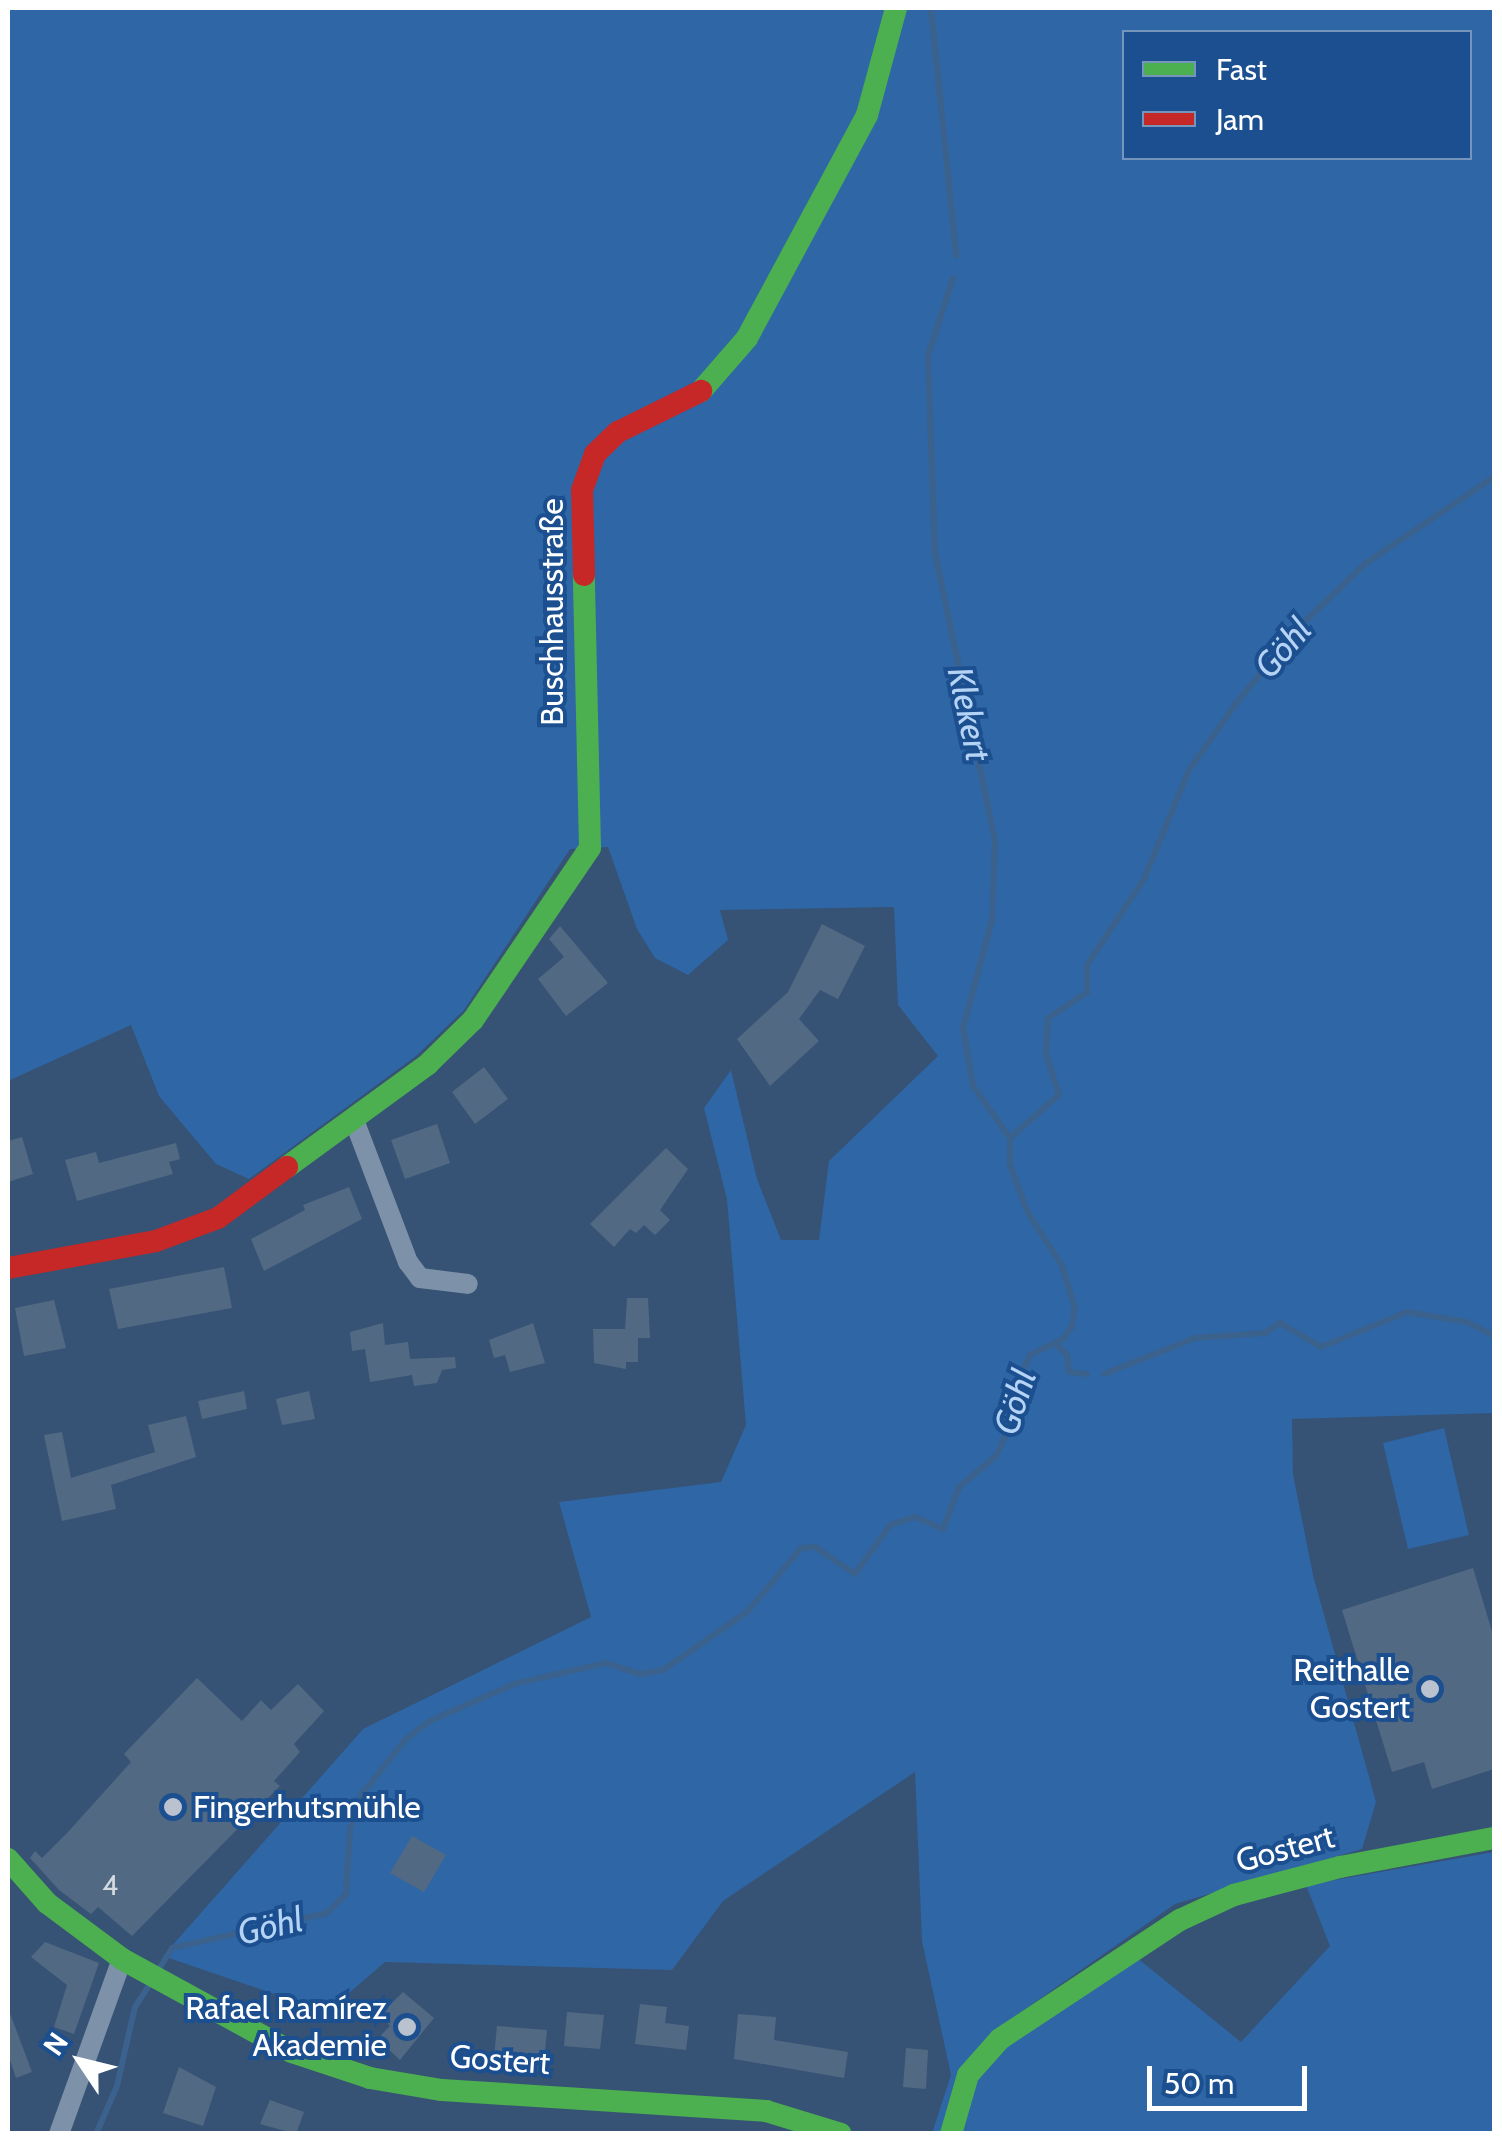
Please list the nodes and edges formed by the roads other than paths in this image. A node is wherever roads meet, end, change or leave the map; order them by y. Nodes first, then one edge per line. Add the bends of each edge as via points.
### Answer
1 (896, 8) edge
2 (354, 1120) junction
3 (8, 1268) edge
4 (468, 1284) dead end
5 (1494, 1838) edge
6 (8, 1859) edge
7 (131, 1963) junction
8 (59, 2134) edge
9 (840, 2134) edge
10 (952, 2134) edge

1 - 2 street, Buschhausstraße via 867,115 747,338 704,390 618,432 596,454 582,490 590,848 473,1020
2 - 3 street, Buschhausstraße via 193,1231
2 - 4 street via 408,1262 420,1278
5 - 10 street, Gostert via 1322,1872 1234,1895 1180,1920 1000,2039 968,2075
6 - 7 street, Gostert via 47,1902
7 - 8 street
7 - 9 street, Gostert via 292,2052 370,2078 442,2090 766,2111

